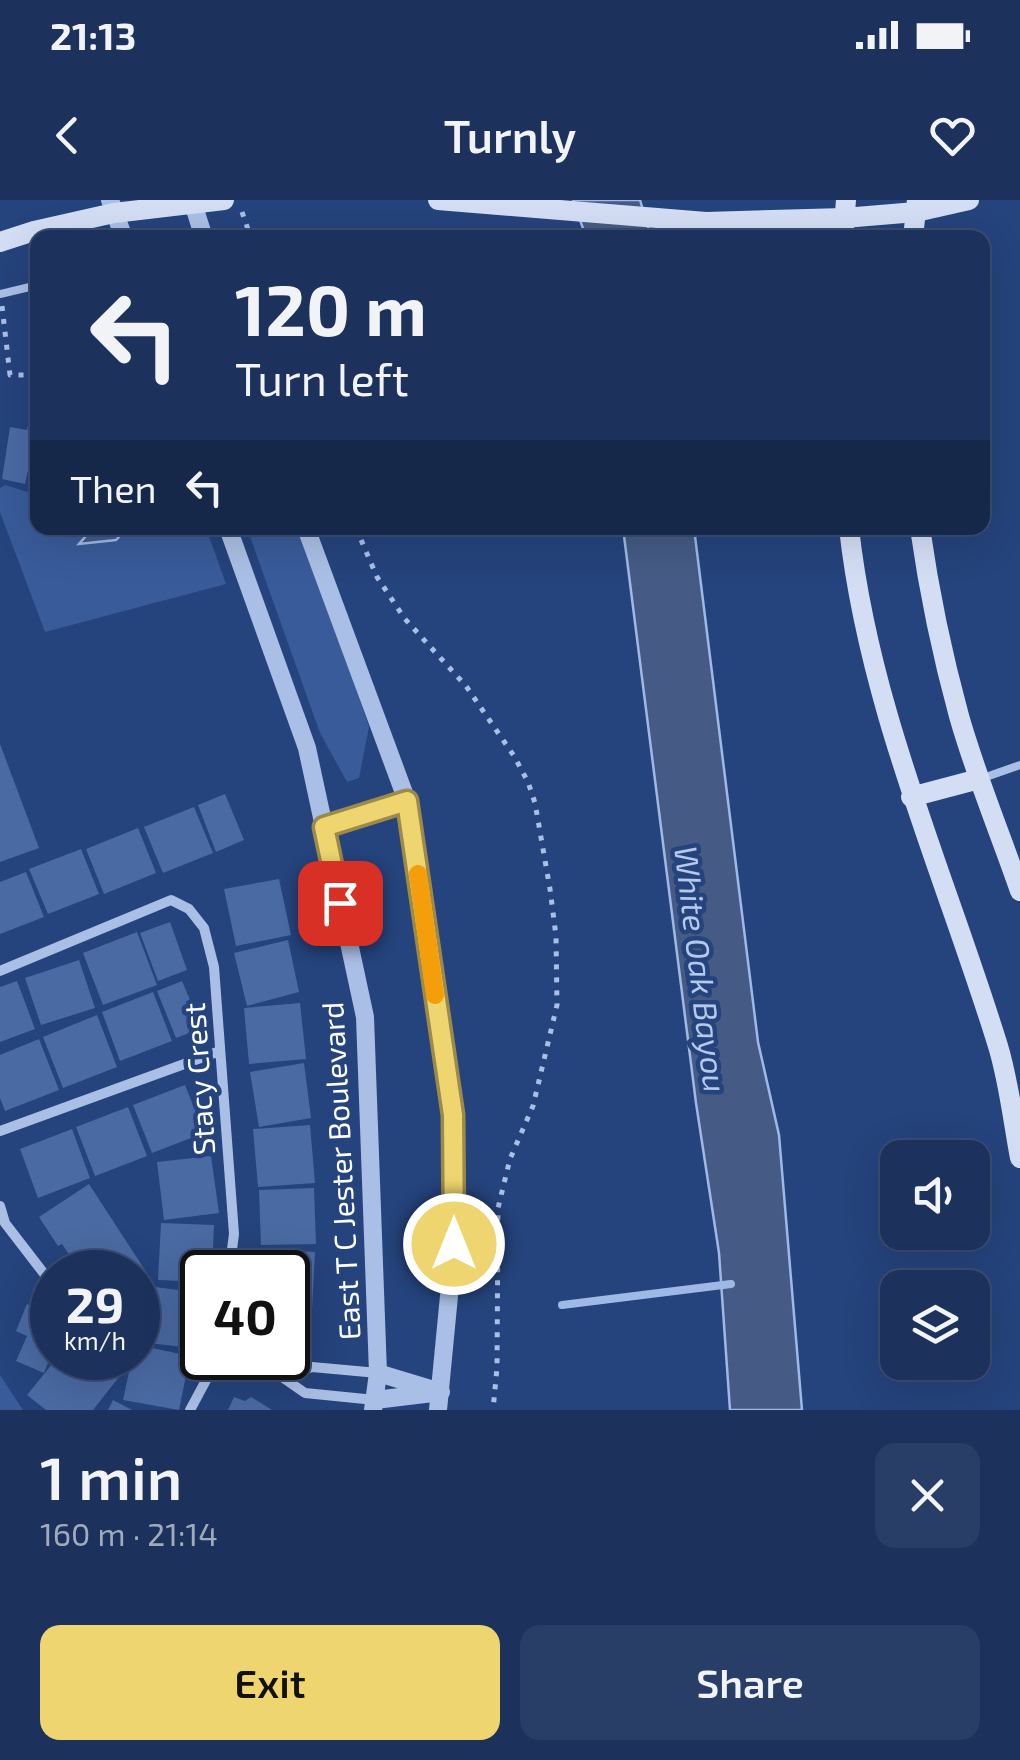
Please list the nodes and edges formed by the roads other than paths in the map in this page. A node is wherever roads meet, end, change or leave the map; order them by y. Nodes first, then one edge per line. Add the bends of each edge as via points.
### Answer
1 (224, 200) edge
2 (438, 200) edge
3 (969, 200) edge
4 (192, 202) edge
5 (112, 206) edge
6 (916, 206) edge
7 (845, 219) edge
8 (37, 230) edge
9 (121, 230) edge
10 (201, 230) edge
11 (30, 232) edge
12 (0, 242) edge
13 (30, 287) edge
14 (0, 294) edge
15 (231, 535) edge
16 (309, 535) edge
17 (850, 535) edge
18 (921, 535) edge
19 (1020, 765) edge
20 (979, 780) junction
21 (911, 796) junction
22 (407, 801) junction
23 (324, 827) junction
24 (1020, 891) edge
25 (0, 971) edge
26 (220, 1051) junction
27 (0, 1132) edge
28 (1020, 1158) edge
29 (0, 1206) edge
30 (232, 1250) edge
31 (30, 1255) edge
32 (310, 1369) edge
33 (378, 1373) junction
34 (206, 1380) edge
35 (286, 1380) edge
36 (440, 1401) edge
37 (374, 1405) edge
38 (190, 1410) edge

1 - 4 main road
2 - 7 main road via 706,222
3 - 6 main road
4 - 5 main road
4 - 10 street
5 - 8 main road
5 - 9 street
6 - 7 main road
11 - 12 main road
13 - 14 lane
15 - 23 street, East T C Jester Boulevard via 307,748
16 - 22 street
17 - 21 main road via 882,700
18 - 20 main road via 942,652
19 - 20 lane
20 - 21 main road
20 - 24 main road
21 - 28 main road via 1000,1050
22 - 23 street
22 - 36 street via 453,1115 454,1244
23 - 33 street, East T C Jester Boulevard via 365,1016
25 - 26 street, Stacy Crest via 171,900 189,908 204,928 214,966
26 - 27 street
26 - 30 street, Stacy Crest
29 - 31 street
32 - 33 street
33 - 36 street
33 - 37 street, East T C Jester Boulevard
34 - 38 street
35 - 37 street via 305,1393
36 - 37 street

